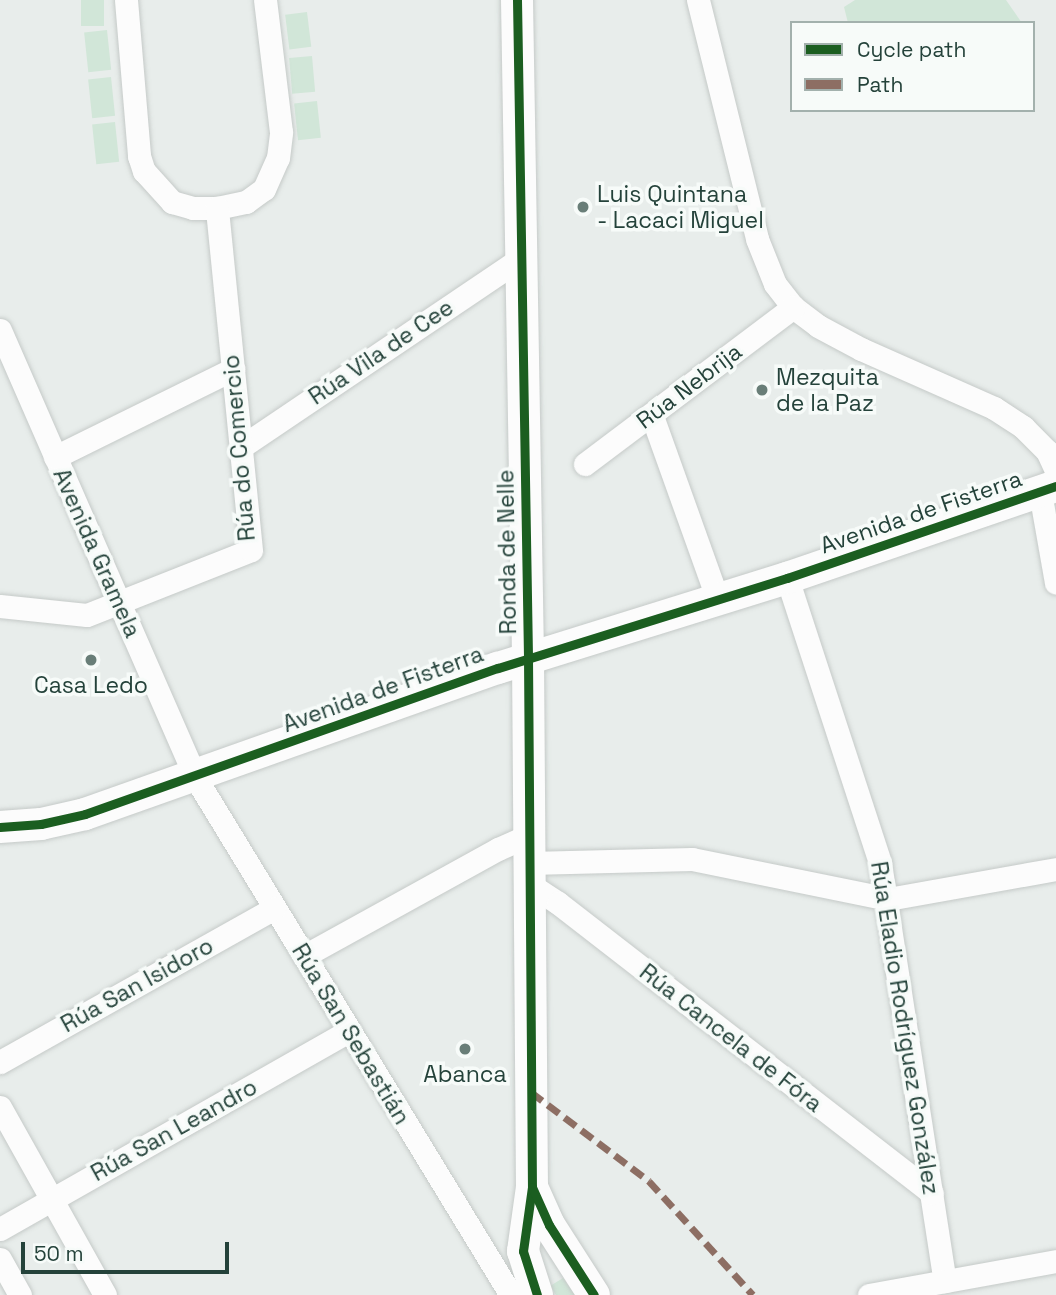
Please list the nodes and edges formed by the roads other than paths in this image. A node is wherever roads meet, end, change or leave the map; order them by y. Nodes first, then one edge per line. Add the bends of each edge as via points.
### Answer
1 (126, 0) edge
2 (265, 0) edge
3 (517, 0) edge
4 (698, 0) edge
5 (217, 208) junction
6 (521, 258) junction
7 (793, 307) junction
8 (3, 343) edge
9 (233, 369) junction
10 (652, 416) junction
11 (241, 447) junction
12 (55, 457) junction
13 (584, 464) dead end
14 (1050, 483) edge
15 (787, 578) junction
16 (1056, 583) edge
17 (718, 600) junction
18 (120, 604) junction
19 (0, 606) edge
20 (528, 658) junction
21 (195, 776) junction
22 (0, 827) edge
23 (529, 861) junction
24 (1056, 869) edge
25 (888, 899) junction
26 (274, 908) junction
27 (304, 956) junction
28 (349, 1031) junction
29 (0, 1062) edge
30 (0, 1107) edge
31 (531, 1187) junction
32 (932, 1193) junction
33 (51, 1199) junction
34 (549, 1225) junction
35 (0, 1229) edge
36 (0, 1259) edge
37 (1056, 1261) edge
38 (945, 1281) junction
39 (517, 1289) edge
40 (20, 1295) edge
41 (105, 1295) edge
42 (594, 1295) edge
43 (869, 1295) edge

1 - 5 street via 144,171 172,202
2 - 5 street via 281,132 278,158 264,189 246,202
3 - 6 street, Ronda de Nelle
4 - 7 street via 757,239 775,284
5 - 9 street, Rúa do Comercio
6 - 11 street, Rúa Vila de Cee
6 - 20 street, Ronda de Nelle
7 - 10 street, Rúa Nebrija
7 - 14 street via 861,349 994,408 1023,427 1048,451
8 - 12 street, Avenida Gramela
9 - 11 street, Rúa do Comercio
9 - 12 street
10 - 13 street, Rúa Nebrija
10 - 17 street
11 - 18 street, Rúa do Comercio via 251,550
12 - 18 street, Avenida Gramela
14 - 15 street, Avenida de Fisterra
14 - 16 street
15 - 17 street, Avenida de Fisterra
15 - 25 street, Rúa Eladio Rodríguez González
17 - 20 street, Avenida de Fisterra
18 - 19 street via 87,615
18 - 21 street, Avenida Gramela
20 - 21 street, Avenida de Fisterra
20 - 23 street, Ronda de Nelle
21 - 22 street, Avenida de Fisterra via 85,814
21 - 26 street, Rúa San Sebastián
23 - 25 street via 692,859
23 - 27 street via 498,849
23 - 31 street, Ronda de Nelle
23 - 32 street, Rúa Cancela de Fóra via 558,903
24 - 25 street
25 - 32 street, Rúa Eladio Rodríguez González
26 - 27 street, Rúa San Sebastián
26 - 29 street, Rúa San Isidoro
27 - 28 street, Rúa San Sebastián
28 - 33 street, Rúa San Leandro
28 - 39 street, Rúa San Sebastián
30 - 33 street
31 - 34 street, Ronda de Nelle
31 - 39 street, Ronda de Nelle
32 - 38 street, Rúa Eladio Rodríguez González
33 - 35 street, Rúa San Leandro
33 - 41 street
34 - 39 street
34 - 42 street, Ronda de Nelle
36 - 40 street
37 - 38 street
38 - 43 street

